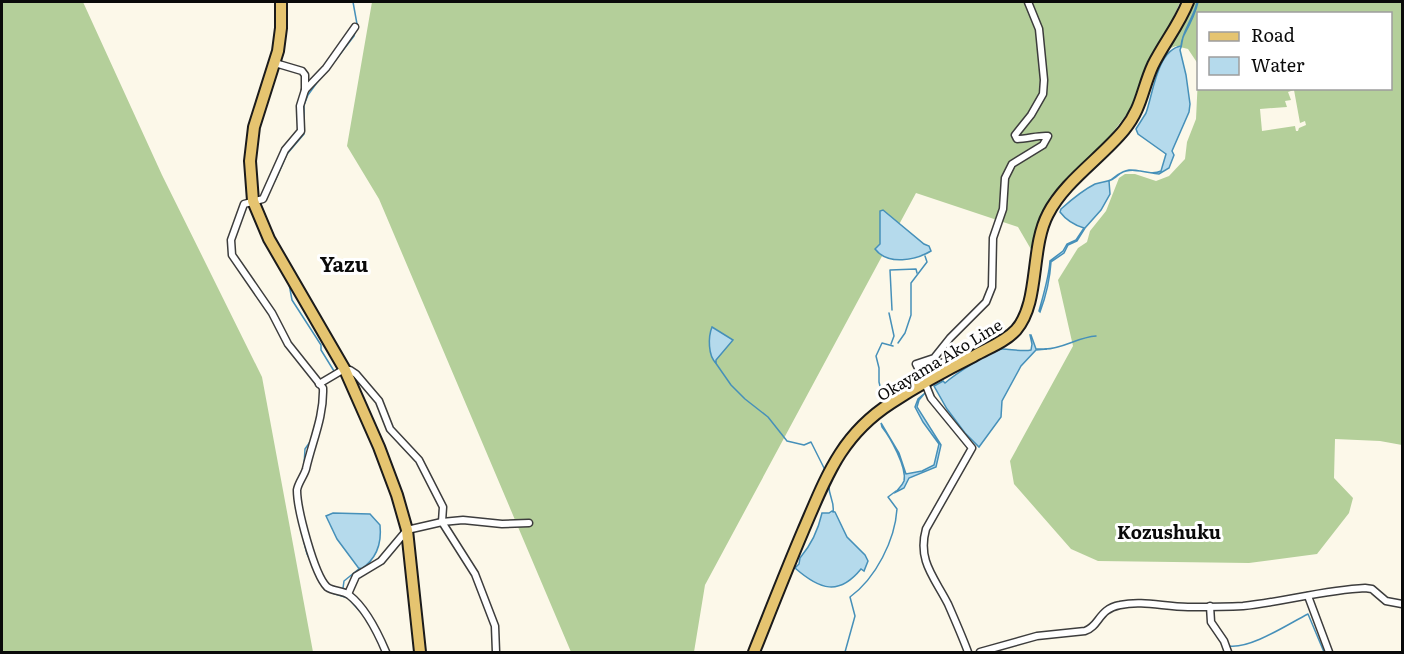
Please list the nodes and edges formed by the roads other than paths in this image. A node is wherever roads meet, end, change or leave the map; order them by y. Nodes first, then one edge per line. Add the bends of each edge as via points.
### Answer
1 (281, 2) edge
2 (1028, 2) edge
3 (1188, 2) edge
4 (355, 27) dead end
5 (275, 63) junction
6 (305, 90) junction
7 (253, 201) junction
8 (972, 357) junction
9 (338, 373) junction
10 (924, 383) junction
11 (321, 386) junction
12 (442, 522) junction
13 (530, 523) dead end
14 (407, 530) junction
15 (348, 594) junction
16 (1308, 596) junction
17 (1402, 604) edge
18 (1210, 606) junction
19 (386, 652) edge
20 (420, 652) edge
21 (496, 652) edge
22 (754, 652) edge
23 (968, 652) edge
24 (980, 652) edge
25 (1228, 652) edge
26 (1329, 652) edge

1 - 5 main road
2 - 8 street via 1039,29 1044,80 1042,94 1015,138 1045,135 1047,141 1012,164 1005,178 986,302 934,358 916,364 919,370 926,370 964,353
3 - 8 main road, Okayama Ako Line via 1152,68 1131,121 1059,196 1047,215 1023,320 1010,336
4 - 6 street
5 - 6 street via 302,71
5 - 7 main road via 255,127 250,161
6 - 7 street via 300,106 302,131 285,150 263,199
7 - 9 main road
7 - 11 street via 244,204 231,240 232,255 288,344
8 - 10 main road, Okayama Ako Line
9 - 11 street
9 - 12 street via 350,370 356,374 376,399 390,429 419,460 443,507
9 - 14 main road via 379,447
10 - 22 main road, Okayama Ako Line via 863,424 835,459 817,494
10 - 23 street via 931,398 972,448 924,535 927,567
11 - 15 street via 321,421 298,495 309,549 324,583 334,591
12 - 13 street
12 - 14 street
12 - 21 street via 474,574 495,626
14 - 15 street via 381,561 356,576
14 - 20 main road
15 - 19 street via 374,625
16 - 17 street via 1365,588 1386,601
16 - 18 street via 1242,606
16 - 26 street
18 - 24 street via 1144,601 1118,605 1101,613 1092,629 1037,636
18 - 25 street via 1211,622

